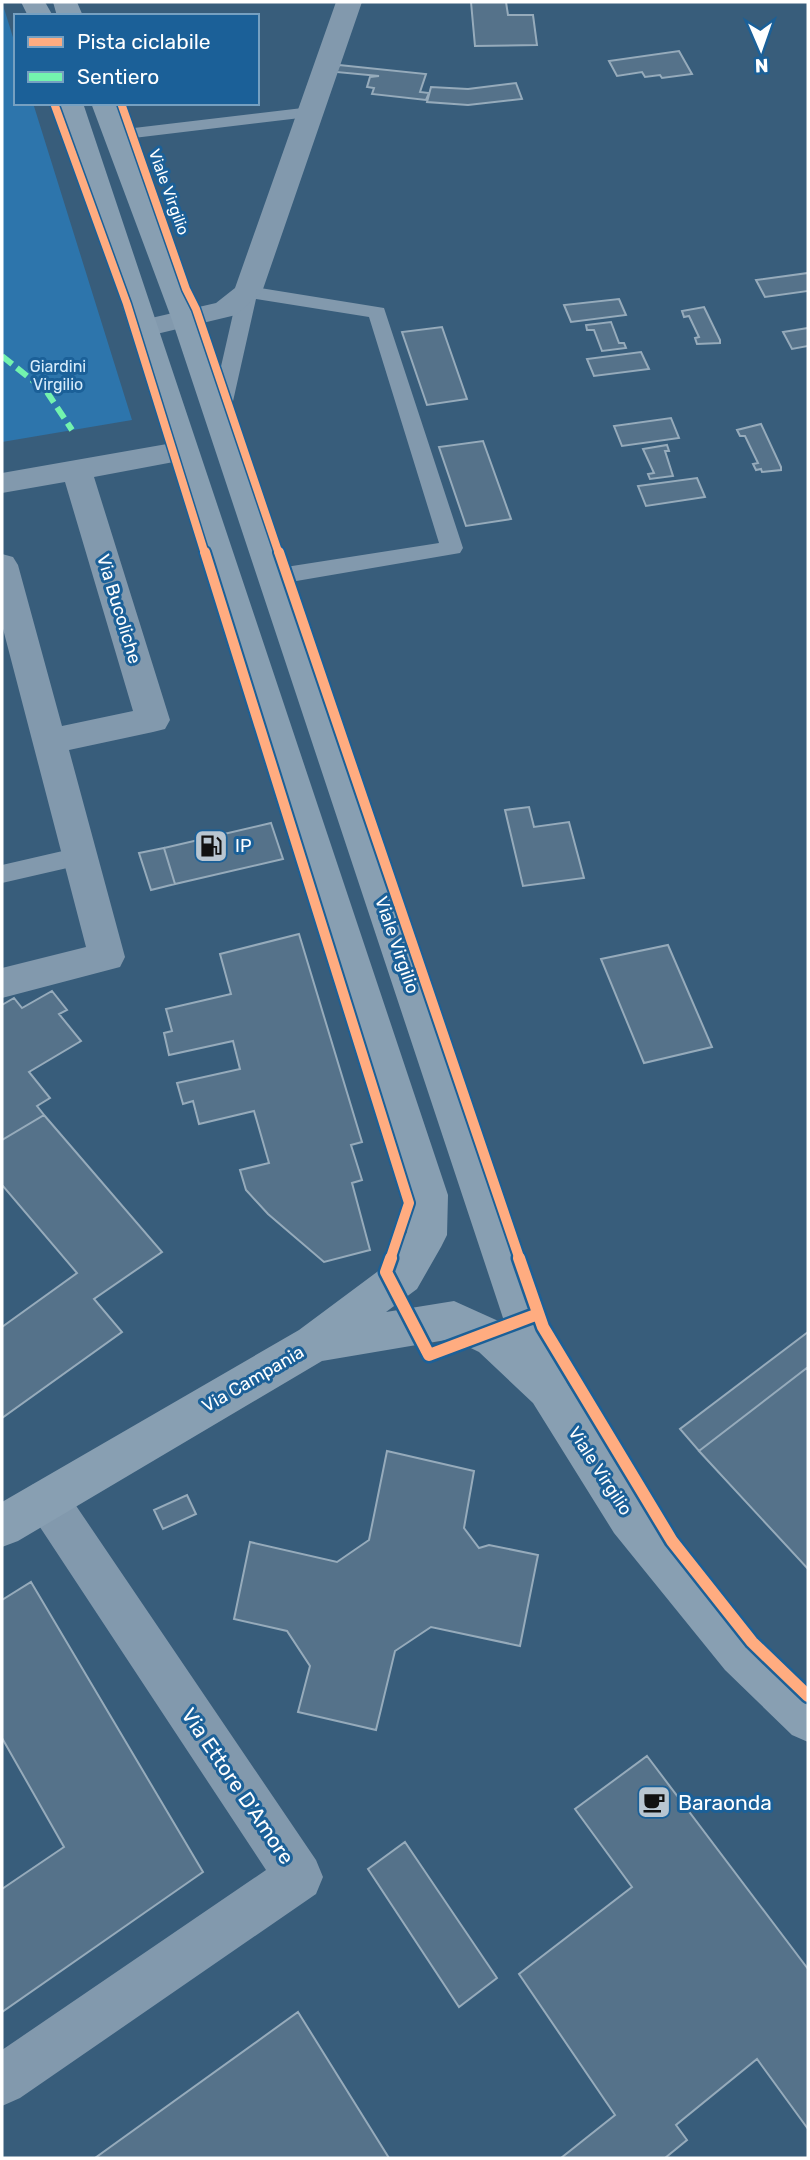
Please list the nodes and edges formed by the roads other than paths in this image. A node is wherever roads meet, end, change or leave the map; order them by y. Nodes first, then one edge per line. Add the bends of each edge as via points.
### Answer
1 (349, 2) edge
2 (71, 105) edge
3 (311, 112) junction
4 (110, 119) edge
5 (248, 292) junction
6 (186, 320) junction
7 (144, 328) junction
8 (219, 419) junction
9 (184, 451) junction
10 (76, 469) junction
11 (2, 483) edge
12 (2, 565) edge
13 (273, 578) junction
14 (49, 741) junction
15 (80, 856) junction
16 (2, 874) edge
17 (2, 983) edge
18 (314, 1343) junction
19 (549, 1392) junction
20 (47, 1500) junction
21 (2, 1526) edge
22 (808, 1719) edge
23 (2, 2080) edge

1 - 3 street
2 - 7 main road
3 - 4 lane
3 - 5 street
4 - 6 main road, Viale Virgilio
5 - 6 street via 226,309
5 - 8 lane
5 - 13 lane via 377,312 452,548
6 - 7 street
6 - 8 main road, Viale Virgilio
7 - 9 main road
8 - 13 main road, Viale Virgilio
9 - 10 street
9 - 18 main road via 428,1195 427,1235 403,1276
10 - 11 street
10 - 14 street, Via Bucoliche via 153,720
12 - 14 street
13 - 19 main road, Viale Virgilio
14 - 15 street
15 - 16 lane
15 - 17 street via 107,957
18 - 19 main road, Via Campania via 454,1320 494,1339
18 - 20 main road, Via Campania
19 - 22 main road, Viale Virgilio via 629,1518 741,1654
20 - 21 main road, Via Campania
20 - 23 street, Via Ettore D'Amore via 299,1877

